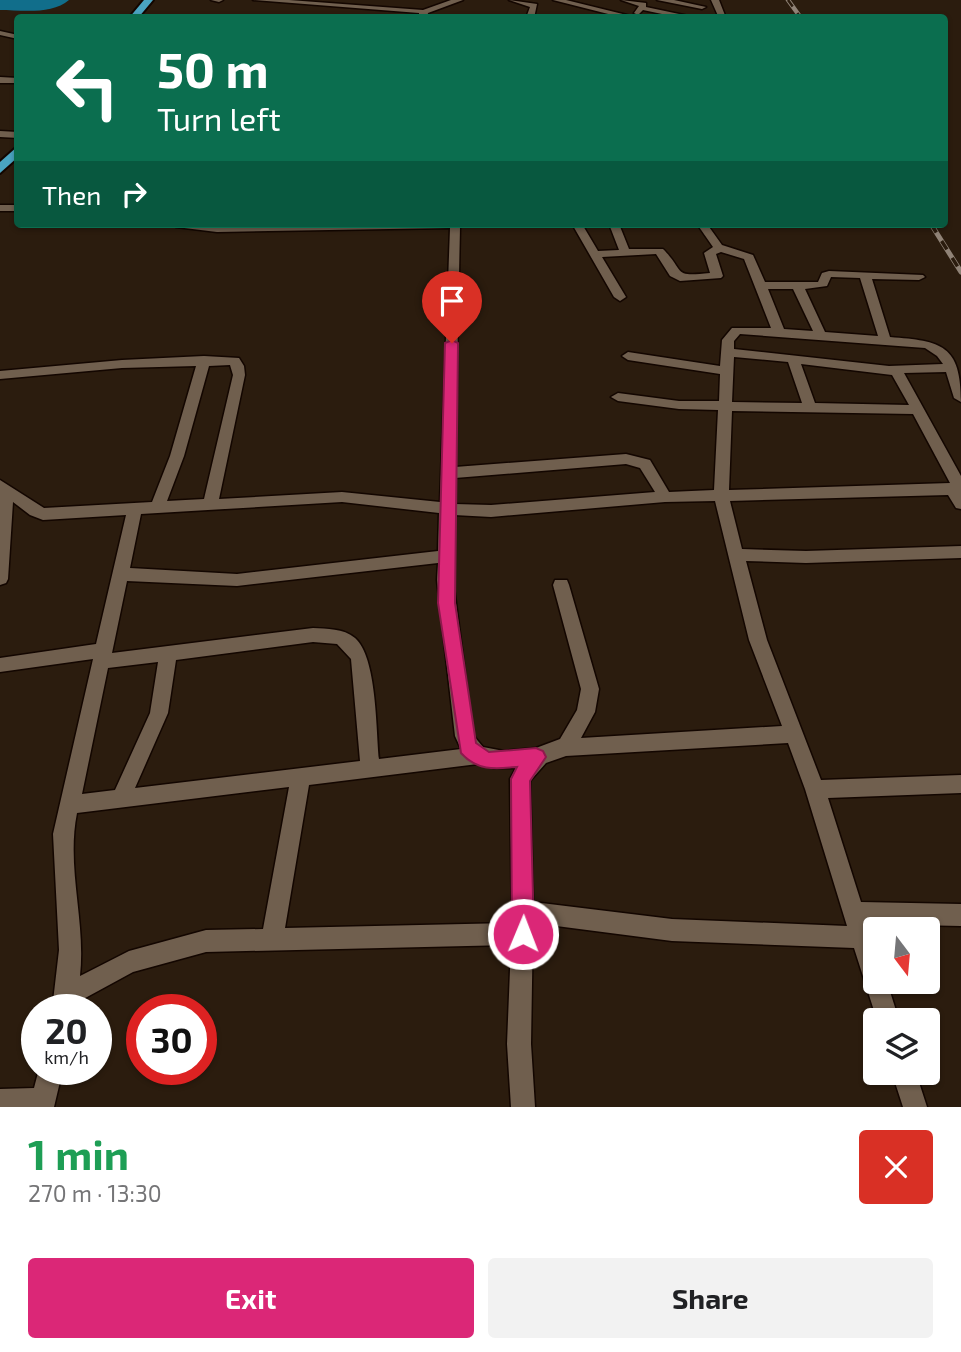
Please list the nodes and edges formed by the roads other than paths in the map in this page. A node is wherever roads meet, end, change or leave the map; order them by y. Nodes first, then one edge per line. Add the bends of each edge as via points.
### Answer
1 (149, 0) edge
2 (257, 0) edge
3 (422, 0) edge
4 (459, 0) edge
5 (513, 0) edge
6 (556, 0) edge
7 (625, 0) edge
8 (661, 0) edge
9 (448, 1) edge
10 (433, 6) junction
11 (702, 7) dead end
12 (642, 8) junction
13 (137, 14) edge
14 (413, 14) edge
15 (425, 14) edge
16 (531, 14) edge
17 (621, 14) edge
18 (637, 14) edge
19 (674, 14) edge
20 (14, 153) edge
21 (0, 169) edge
22 (209, 228) edge
23 (252, 228) edge
24 (455, 228) edge
25 (580, 228) edge
26 (616, 228) edge
27 (704, 228) edge
28 (720, 248) junction
29 (625, 252) junction
30 (595, 254) junction
31 (865, 275) junction
32 (919, 277) dead end
33 (797, 285) junction
34 (761, 286) junction
35 (620, 297) dead end
36 (779, 333) junction
37 (821, 336) junction
38 (885, 340) junction
39 (727, 352) junction
40 (628, 356) dead end
41 (793, 359) junction
42 (204, 360) junction
43 (951, 368) junction
44 (891, 369) junction
45 (726, 371) junction
46 (0, 375) edge
47 (618, 397) dead end
48 (961, 398) edge
49 (725, 405) junction
50 (810, 408) junction
51 (919, 410) junction
52 (449, 473) junction
53 (3, 487) edge
54 (957, 489) edge
55 (721, 496) junction
56 (665, 498) junction
57 (211, 503) junction
58 (961, 504) edge
59 (158, 506) junction
60 (135, 508) junction
61 (448, 509) junction
62 (961, 552) edge
63 (736, 555) junction
64 (446, 556) junction
65 (120, 574) junction
66 (0, 579) edge
67 (561, 586) dead end
68 (168, 654) junction
69 (101, 656) junction
70 (0, 665) edge
71 (793, 734) junction
72 (566, 747) junction
73 (476, 756) junction
74 (536, 757) junction
75 (370, 768) junction
76 (300, 776) junction
77 (961, 784) edge
78 (814, 789) junction
79 (121, 798) junction
80 (68, 805) junction
81 (523, 911) junction
82 (854, 913) junction
83 (961, 915) edge
84 (523, 934) junction
85 (862, 937) junction
86 (272, 939) junction
87 (863, 940) edge
88 (66, 994) edge
89 (78, 994) edge
90 (47, 1085) edge
91 (908, 1085) edge
92 (0, 1101) edge
93 (43, 1104) edge
94 (523, 1107) edge
95 (915, 1107) edge

1 - 13 highway
2 - 14 street
3 - 10 street
4 - 9 street
5 - 16 street via 534,6
6 - 17 street
7 - 12 street via 642,3
8 - 11 street
9 - 10 street
10 - 15 street
12 - 18 street
12 - 19 street
20 - 21 highway
22 - 23 street
24 - 52 street
25 - 30 street
26 - 29 street
27 - 28 street
28 - 29 street via 710,253 717,276 690,279 674,274 659,251
28 - 34 street via 749,257
29 - 30 street
30 - 35 street
31 - 32 street
31 - 33 street via 830,274 823,284
31 - 38 street
33 - 34 street
33 - 37 street
34 - 36 street
36 - 37 street
36 - 39 street via 736,331 728,340
37 - 38 street
38 - 43 street via 932,346 942,352
39 - 41 street
39 - 45 street
40 - 45 street
41 - 44 street
41 - 50 street
42 - 46 street
42 - 57 street via 234,361 239,375
42 - 59 street
43 - 44 street
43 - 48 street
44 - 51 street via 901,377
45 - 49 street
47 - 49 street
49 - 50 street
49 - 55 street
50 - 51 street
51 - 54 street
52 - 56 street via 626,459 645,464
52 - 61 street
53 - 60 street via 43,514
53 - 66 street
54 - 55 street
54 - 58 street
55 - 56 street
55 - 63 street
56 - 61 street via 491,511
57 - 59 street
57 - 61 street via 342,497
59 - 60 street
60 - 65 street
61 - 64 street
62 - 63 street
63 - 71 street via 758,640
64 - 65 street via 237,580
64 - 73 street via 447,603 464,736
65 - 69 street
67 - 72 street via 590,690 586,712
68 - 69 street
68 - 75 street via 313,635 344,639 354,645 360,659
68 - 79 street via 159,713
69 - 70 street
69 - 80 street
71 - 72 street
71 - 78 street
72 - 74 street
73 - 74 street via 489,760
73 - 75 street
74 - 81 street via 520,779
75 - 76 street
76 - 79 street
76 - 86 street
77 - 78 street
78 - 82 street
79 - 80 street
80 - 88 street via 61,868 70,968
81 - 84 street
81 - 85 street via 672,930
82 - 83 street
82 - 85 street
84 - 86 street
84 - 94 street via 519,1044
85 - 87 street
86 - 89 street via 183,945 129,962
90 - 93 street
91 - 95 street
92 - 93 street

